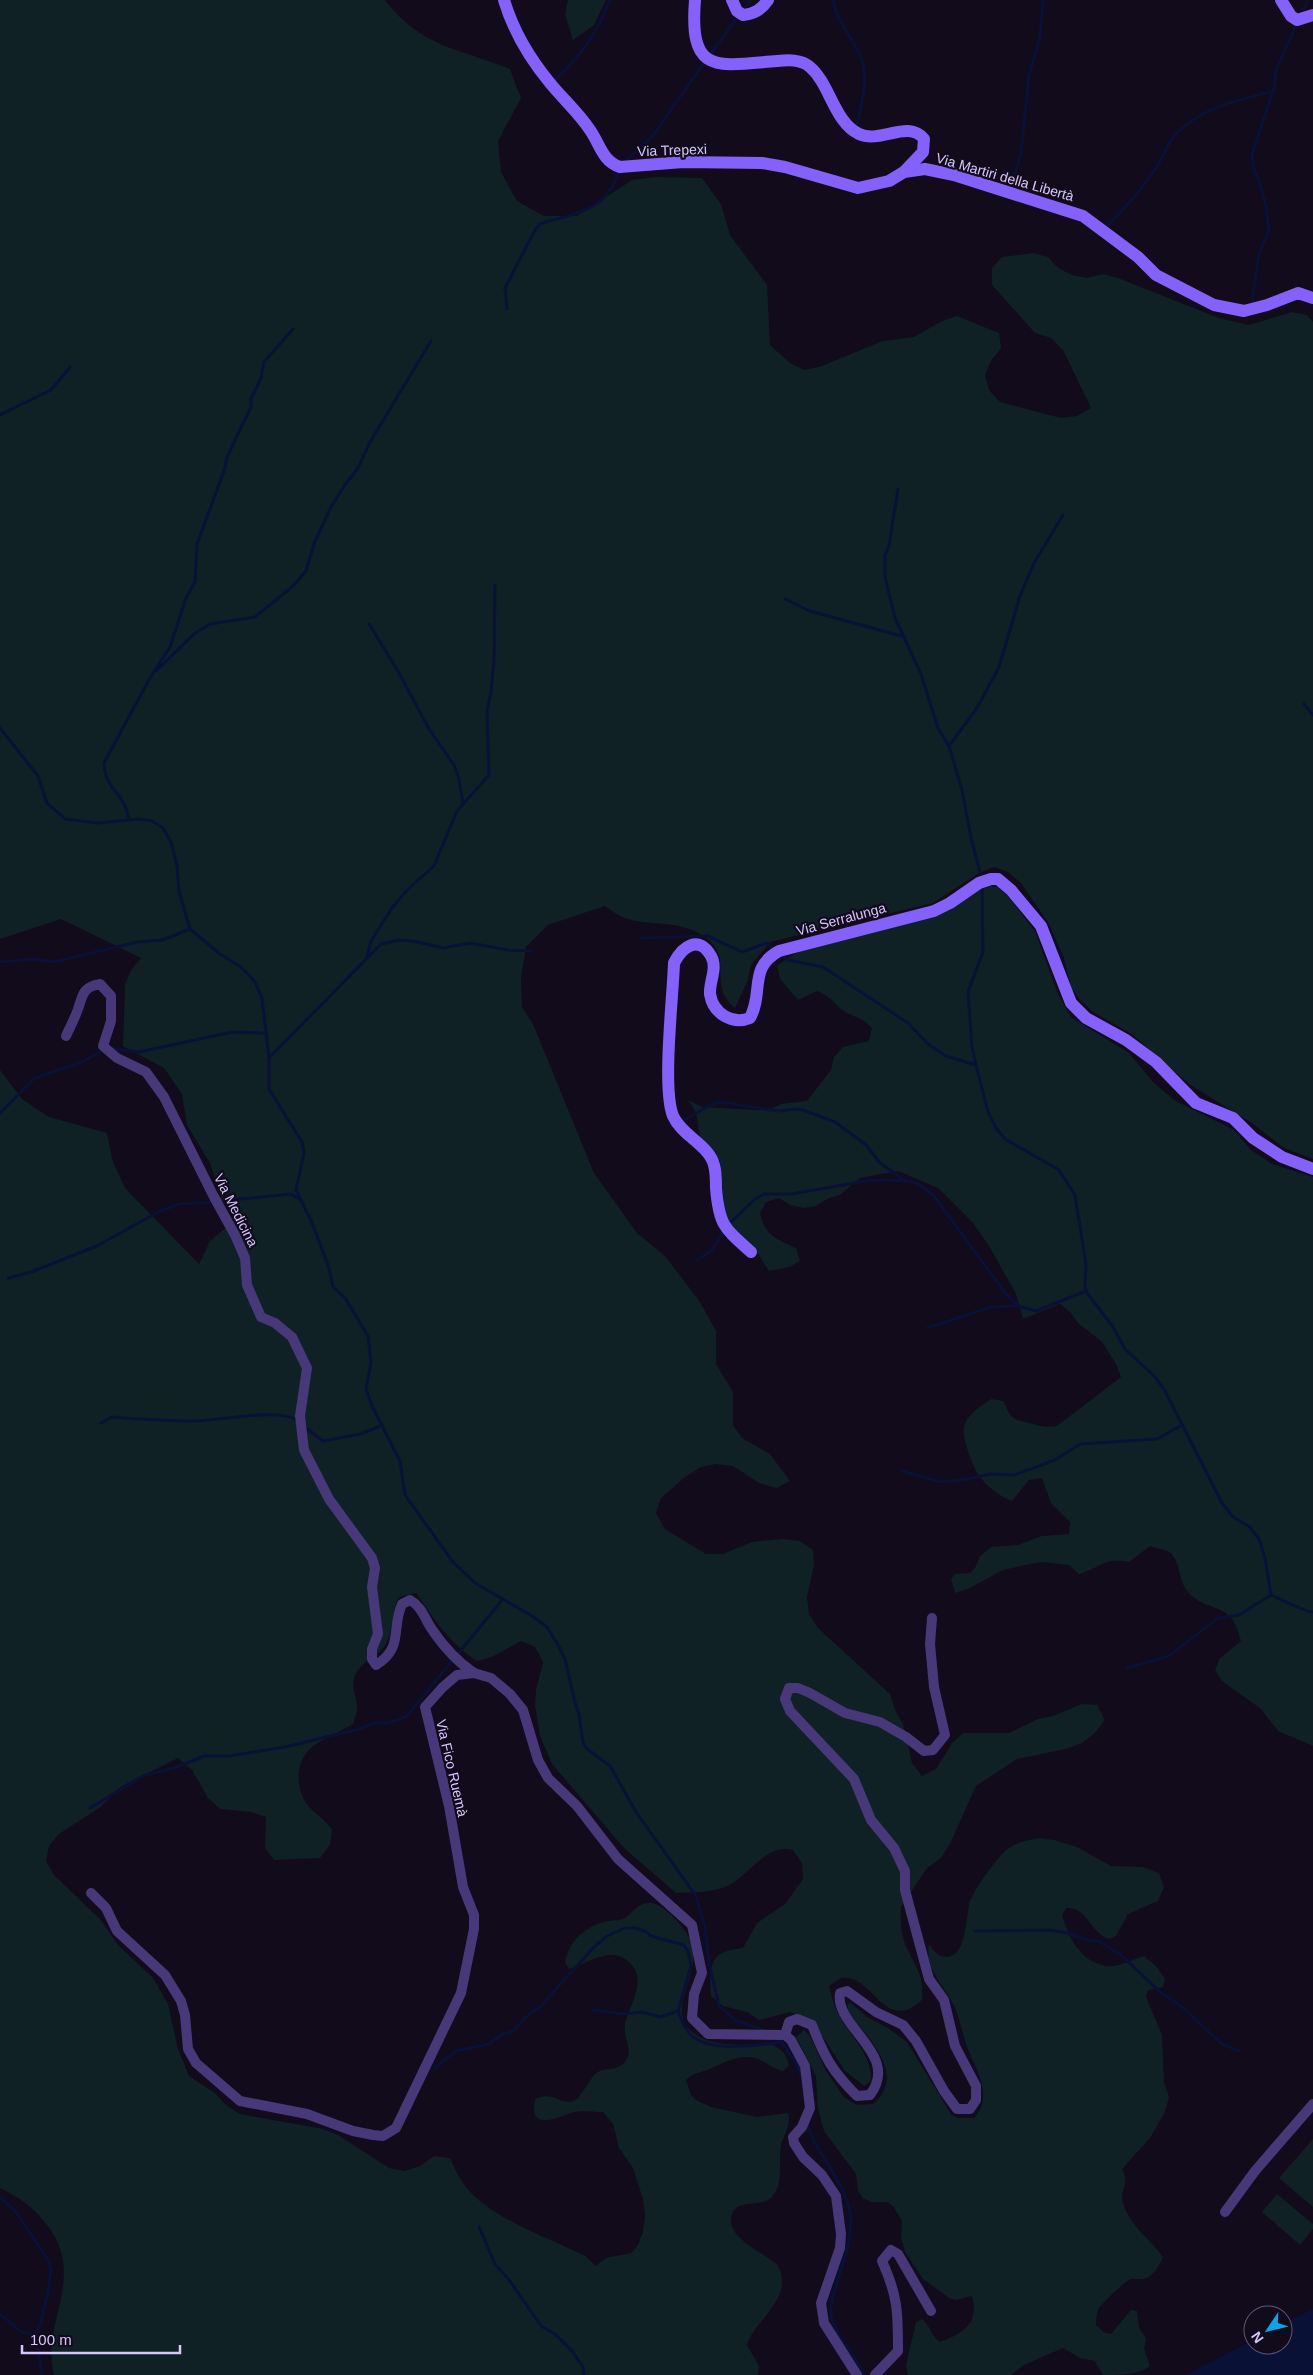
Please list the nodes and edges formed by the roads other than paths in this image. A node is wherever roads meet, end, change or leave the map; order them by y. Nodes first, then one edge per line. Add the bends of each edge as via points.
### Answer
1 (504, 0) edge
2 (695, 0) edge
3 (732, 0) edge
4 (768, 0) edge
5 (1282, 0) edge
6 (1313, 16) edge
7 (925, 169) joint
8 (904, 172) junction
9 (1313, 298) edge
10 (66, 1036) dead end
11 (1313, 1169) edge
12 (752, 1252) dead end
13 (932, 1618) dead end
14 (474, 1672) junction
15 (91, 1892) dead end
16 (785, 2035) junction
17 (1313, 2104) edge
18 (1224, 2212) dead end
19 (931, 2311) dead end
20 (856, 2375) edge
21 (875, 2375) edge

1 - 8 street, Via Trepexi via 524,47 590,130 613,165 762,163 858,188 889,181
2 - 8 street via 693,28 696,45 709,61 734,64 803,62 814,71 850,127 860,134 880,136 908,130 920,134 924,139 923,152
3 - 4 street via 743,15 762,8
5 - 6 street via 1297,20
7 - 8 street, Via Trepexi
7 - 9 street, Via Martiri della Libertà via 954,175 1083,216 1138,257 1156,275 1214,305 1244,311 1298,293
10 - 14 street, Via Medicina via 81,994 89,986 100,984 111,996 111,1021 103,1046 117,1058 146,1072 164,1097 235,1235 245,1258 247,1285 261,1317 275,1323 292,1337 307,1368 300,1416 304,1450 320,1486 360,1540 375,1568 372,1587 378,1634 372,1659 376,1665 387,1658 396,1641 397,1614 402,1604 410,1600 419,1605 431,1628 458,1663
11 - 12 street, Via Serralunga via 1282,1157 1253,1138 1233,1118 1196,1103 1156,1062 1126,1040 1086,1018 1071,1003 1062,986 1059,969 1041,926 1011,890 998,879 991,879 934,911 769,956 758,978 756,1007 750,1018 741,1022 731,1020 714,1006 710,994 714,969 712,956 696,945 688,945 680,951 674,963 669,1055 673,1115 680,1128 709,1154 714,1165 718,1215 729,1232
13 - 16 street via 930,1644 934,1687 945,1734 933,1750 924,1751 880,1722 844,1714 798,1688 788,1688 785,1699 790,1711 854,1779 871,1820 894,1848 905,1871 904,1890 929,1979 944,2000 956,2046 976,2086 976,2100 970,2109 957,2109 903,2025 876,2012 846,1991 840,1993 838,2000 874,2056 879,2073 876,2087 870,2095 858,2096 842,2080 825,2058 812,2025 797,2020 788,2022
14 - 15 street, Via Fico Ruemà via 458,1675 443,1687 424,1712 436,1747 463,1887 474,1914 474,1929 461,1993 396,2128 383,2136 353,2131 308,2114 240,2101 196,2063 188,2049 181,2000 165,1975 118,1931 106,1908
14 - 16 street via 491,1678 523,1710 538,1760 548,1778 577,1806 618,1859 692,1925 702,1973 694,1994 692,2018 699,2028 708,2034
16 - 20 street via 805,2066 810,2108 794,2143 836,2196 840,2248 821,2303 824,2323
17 - 18 street
19 - 21 street via 898,2254 891,2250 882,2261 898,2310 898,2351

